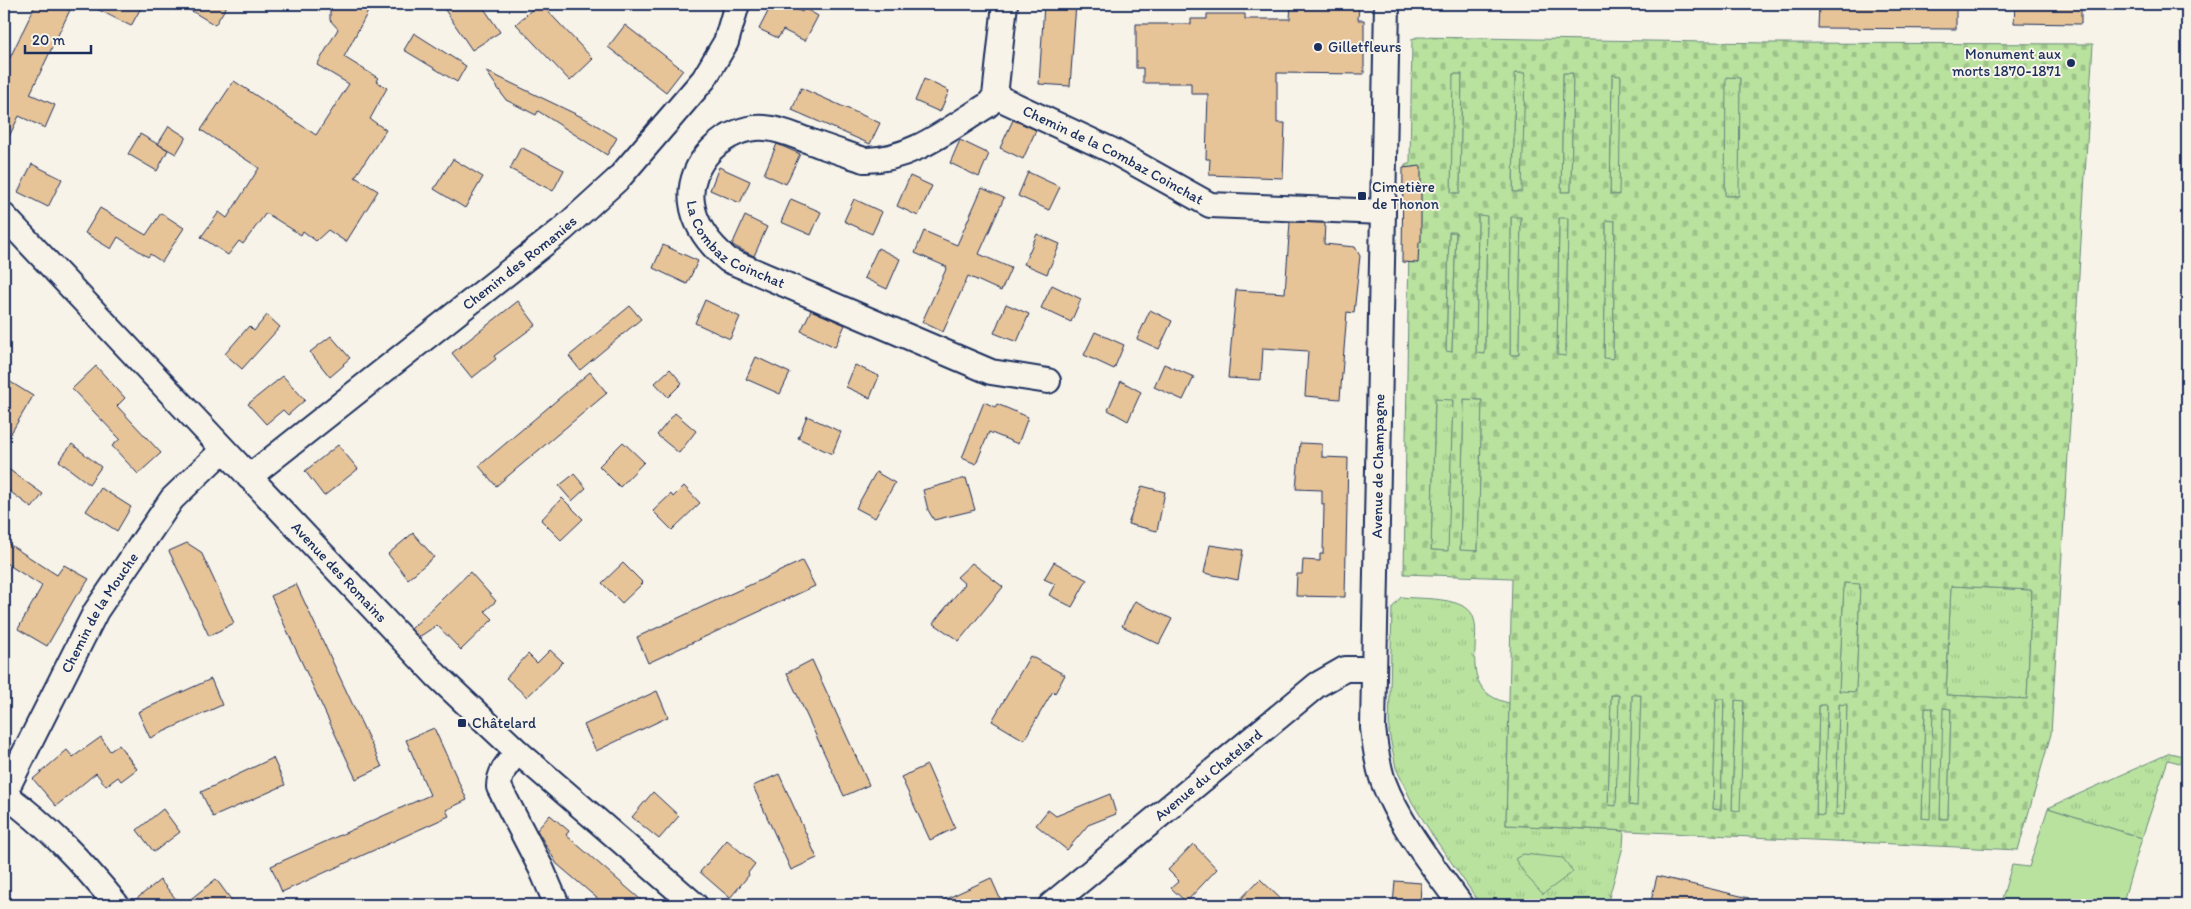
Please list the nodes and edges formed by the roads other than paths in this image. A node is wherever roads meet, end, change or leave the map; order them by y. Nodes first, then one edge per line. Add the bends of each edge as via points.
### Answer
1 (737, 4) edge
2 (1005, 4) edge
3 (1387, 4) edge
4 (995, 96) junction
5 (1383, 212) junction
6 (4, 216) edge
7 (1048, 381) dead end
8 (223, 450) junction
9 (249, 477) junction
10 (1374, 669) junction
11 (518, 752) junction
12 (4, 794) edge
13 (117, 905) edge
14 (557, 905) edge
15 (695, 905) edge
16 (1051, 905) edge
17 (1461, 905) edge

1 - 9 street, Chemin des Romanies via 726,42 704,79 618,179 563,229
2 - 4 street
3 - 5 street, Avenue de Champagne
4 - 5 street, Chemin de la Combaz Coinchat via 1130,160 1210,206
4 - 7 street, La Combaz Coinchat via 988,105 894,158 864,160 764,128 739,132 714,147 702,160 694,177 691,203 701,230 728,260 991,372
5 - 10 street, Avenue de Champagne
6 - 8 street, Avenue des Romains
8 - 9 street, Avenue des Romains
8 - 12 street, Chemin de la Mouche via 172,499 96,611
9 - 11 street, Avenue des Romains via 436,675
10 - 16 street, Avenue du Chatelard via 1345,669 1317,685
10 - 17 street, Avenue de Champagne via 1373,728 1383,780 1412,834
11 - 14 street via 502,772 499,787
11 - 15 street, Avenue des Romains
12 - 13 street via 33,815 78,858

